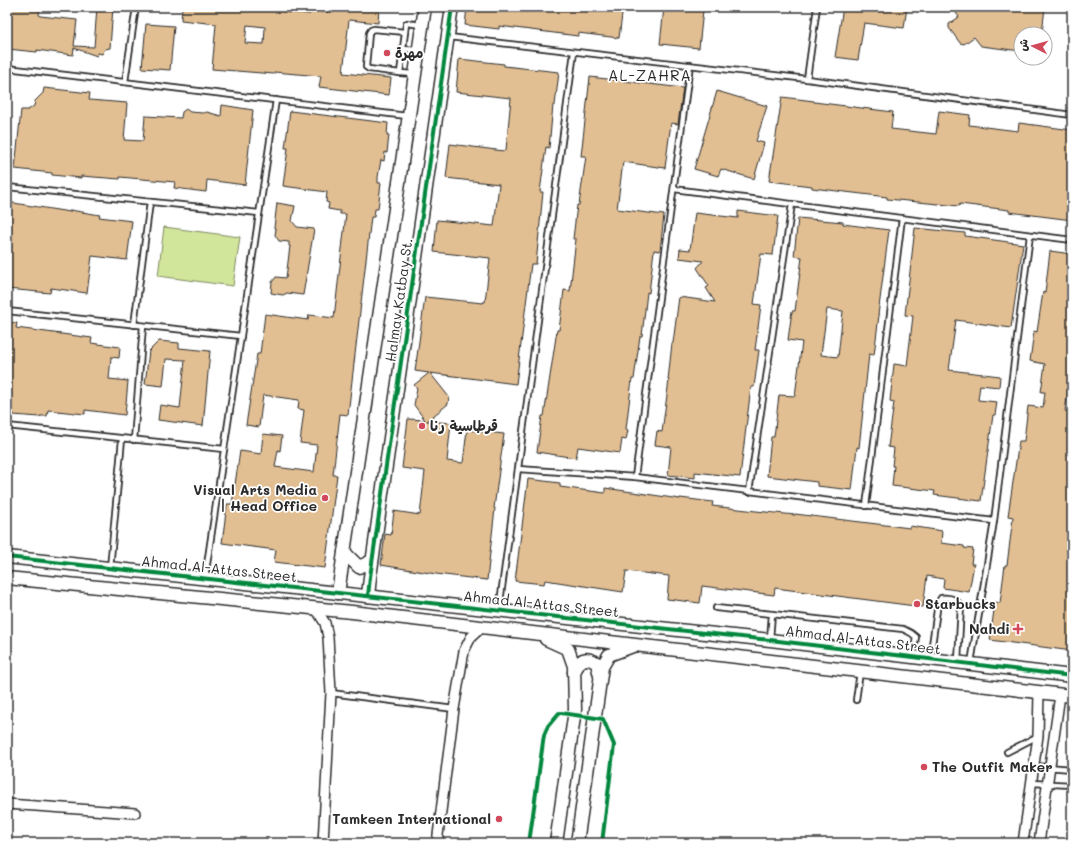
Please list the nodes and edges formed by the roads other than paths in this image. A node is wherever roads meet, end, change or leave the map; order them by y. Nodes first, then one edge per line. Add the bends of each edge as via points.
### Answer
1 (136, 7) edge
2 (425, 7) edge
3 (452, 7) edge
4 (817, 7) edge
5 (423, 25) junction
6 (405, 32) junction
7 (448, 37) junction
8 (403, 48) junction
9 (419, 50) junction
10 (574, 52) junction
11 (690, 65) junction
12 (7, 68) edge
13 (400, 72) junction
14 (415, 74) junction
15 (807, 79) junction
16 (126, 82) junction
17 (276, 100) junction
18 (1072, 115) edge
19 (409, 116) junction
20 (7, 186) edge
21 (674, 189) junction
22 (150, 202) junction
23 (792, 204) junction
24 (259, 213) junction
25 (902, 218) junction
26 (1030, 235) junction
27 (1072, 240) edge
28 (7, 311) edge
29 (134, 325) junction
30 (143, 326) junction
31 (241, 336) junction
32 (7, 426) edge
33 (122, 438) junction
34 (134, 440) junction
35 (224, 449) junction
36 (518, 469) junction
37 (635, 477) junction
38 (749, 492) junction
39 (866, 506) junction
40 (994, 521) junction
41 (344, 552) junction
42 (7, 557) edge
43 (372, 561) junction
44 (110, 568) junction
45 (7, 578) edge
46 (205, 578) junction
47 (338, 593) junction
48 (368, 596) junction
49 (316, 608) junction
50 (716, 608) dead end
51 (498, 610) junction
52 (772, 614) junction
53 (482, 627) junction
54 (536, 634) junction
55 (770, 640) junction
56 (635, 646) junction
57 (913, 657) junction
58 (930, 659) junction
59 (958, 663) junction
60 (970, 664) junction
61 (574, 672) junction
62 (860, 672) junction
63 (1072, 676) edge
64 (600, 677) junction
65 (1039, 692) junction
66 (330, 693) junction
67 (1066, 695) edge
68 (856, 700) dead end
69 (454, 709) junction
70 (1038, 736) junction
71 (1007, 752) dead end
72 (1033, 766) junction
73 (1049, 766) junction
74 (1072, 769) edge
75 (1031, 783) junction
76 (1047, 784) junction
77 (1072, 785) edge
78 (7, 804) edge
79 (135, 813) dead end
80 (323, 843) edge
81 (437, 843) edge
82 (556, 843) edge
83 (577, 843) edge
84 (1023, 843) edge
85 (1038, 843) edge

1 - 16 lane
2 - 5 street, Halmay Katbay St.
3 - 7 street, Halmay Katbay St.
4 - 15 lane
5 - 6 lane via 407,23
5 - 9 street, Halmay Katbay St.
6 - 8 lane
6 - 13 lane via 374,29 369,33 366,66 369,69
7 - 10 lane
7 - 43 street, Halmay Katbay St.
8 - 9 lane
8 - 13 lane
9 - 14 street, Halmay Katbay St.
10 - 11 lane
10 - 36 lane
11 - 15 lane
11 - 21 lane
12 - 16 lane
13 - 14 lane
14 - 19 street, Halmay Katbay St.
15 - 18 lane
16 - 17 lane
17 - 19 lane
17 - 24 lane
19 - 41 street, Halmay Katbay St.
20 - 22 lane
21 - 23 lane
21 - 37 lane
22 - 24 lane
22 - 29 lane
23 - 25 lane
23 - 38 lane
24 - 31 lane
25 - 26 lane
25 - 39 lane
26 - 27 lane
26 - 40 lane
28 - 29 lane
29 - 30 lane
30 - 31 lane
30 - 34 lane
31 - 35 lane
32 - 33 lane
33 - 34 lane
33 - 44 lane
34 - 35 lane
35 - 46 lane
36 - 37 lane
36 - 51 lane
37 - 38 lane
38 - 39 lane
39 - 40 lane
40 - 60 lane
41 - 43 street via 359,567
41 - 47 street, Halmay Katbay St.
42 - 44 street, Ahmad Al-Attas Street
43 - 48 street, Halmay Katbay St.
44 - 46 street, Ahmad Al-Attas Street
45 - 49 street, Ahmad Al-Attas Street
46 - 47 street, Ahmad Al-Attas Street
47 - 48 street, Ahmad Al-Attas Street
48 - 51 street, Ahmad Al-Attas Street
49 - 53 street, Ahmad Al-Attas Street
49 - 66 street via 325,623 328,637
50 - 52 lane
51 - 55 street, Ahmad Al-Attas Street
52 - 55 lane
52 - 57 lane via 904,629 916,637
53 - 54 street, Ahmad Al-Attas Street
53 - 69 street via 471,637 464,651
54 - 56 street, Ahmad Al-Attas Street
54 - 61 street via 568,649
55 - 57 street, Ahmad Al-Attas Street
56 - 62 street, Ahmad Al-Attas Street
56 - 64 street via 609,655
57 - 58 street, Ahmad Al-Attas Street
58 - 59 street, Ahmad Al-Attas Street
58 - 59 lane via 938,603 941,598 946,598 955,600 961,606
59 - 60 street, Ahmad Al-Attas Street
60 - 63 street, Ahmad Al-Attas Street
61 - 64 street via 578,663 591,659 597,663
61 - 82 street via 574,720
62 - 65 street, Ahmad Al-Attas Street
62 - 68 lane
64 - 83 street
65 - 67 street, Ahmad Al-Attas Street
65 - 70 street
66 - 69 lane
66 - 80 street
67 - 73 street
69 - 81 street
70 - 71 lane
70 - 72 street
72 - 73 lane
72 - 75 street
73 - 74 lane
73 - 76 street
75 - 76 lane
75 - 84 street
76 - 77 lane
76 - 85 street
78 - 79 street

